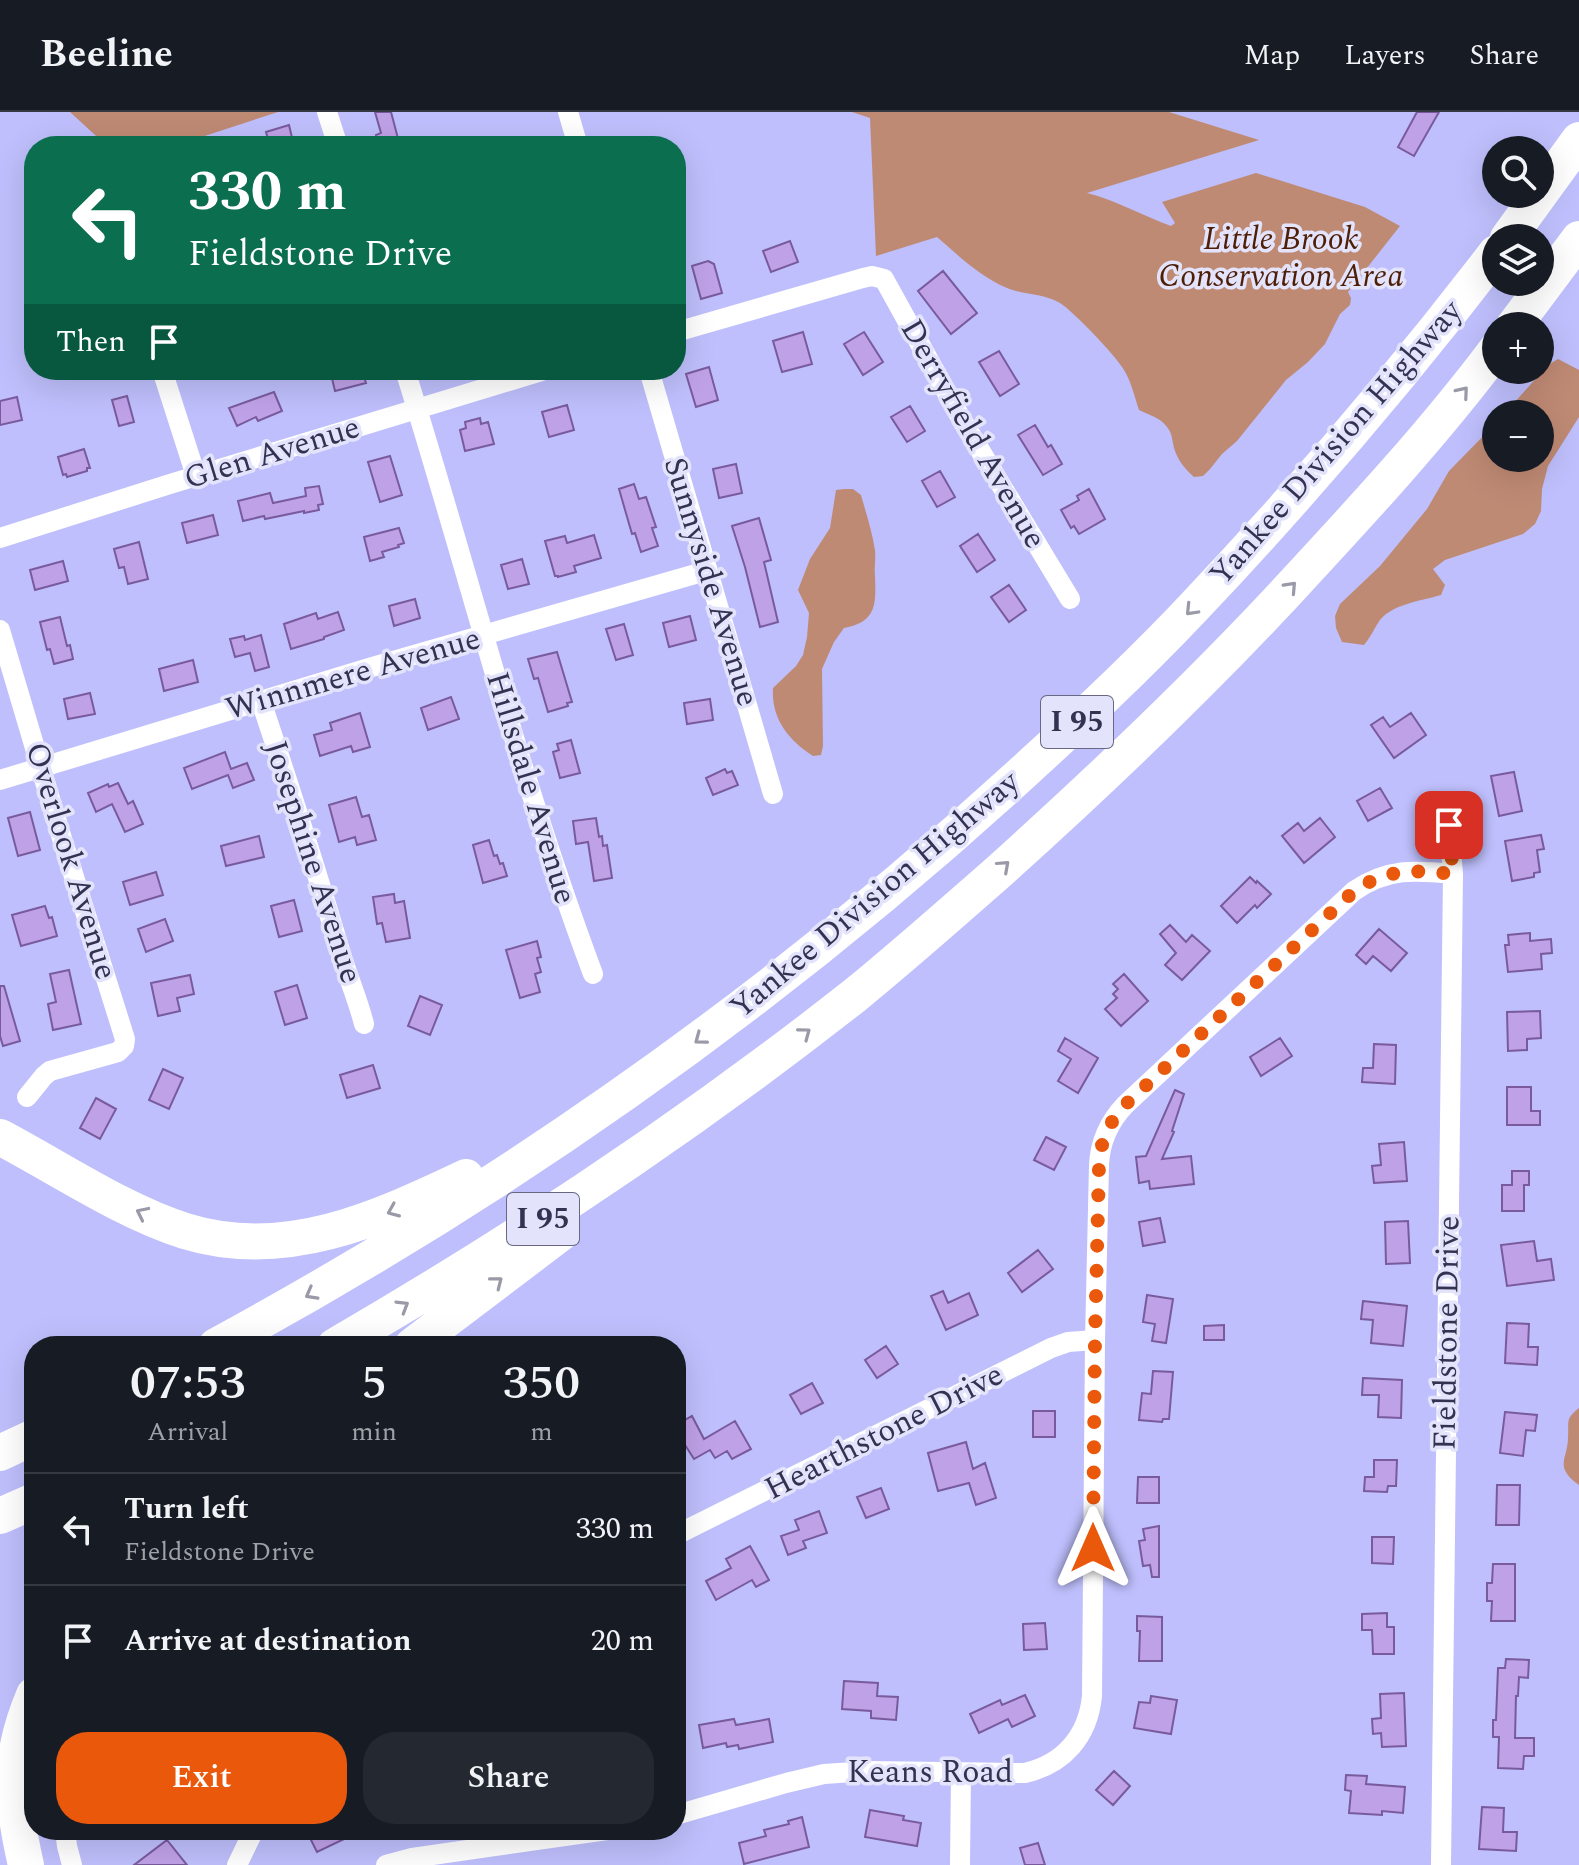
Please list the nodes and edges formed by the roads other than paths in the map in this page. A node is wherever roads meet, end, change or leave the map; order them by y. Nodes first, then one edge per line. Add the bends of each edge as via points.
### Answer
1 (327, 112) edge
2 (568, 112) edge
3 (335, 136) edge
4 (575, 136) edge
5 (1578, 141) edge
6 (1518, 224) edge
7 (1579, 239) edge
8 (1482, 271) edge
9 (1524, 312) edge
10 (686, 329) edge
11 (1482, 367) edge
12 (165, 380) edge
13 (408, 380) edge
14 (512, 380) edge
15 (652, 380) edge
16 (417, 409) junction
17 (196, 476) junction
18 (0, 538) edge
19 (706, 571) junction
20 (1070, 599) dead end
21 (0, 630) edge
22 (483, 636) junction
23 (261, 701) junction
24 (41, 768) junction
25 (0, 780) edge
26 (773, 794) dead end
27 (1447, 801) dead end
28 (1453, 874) junction
29 (593, 974) dead end
30 (364, 1024) dead end
31 (742, 1079) junction
32 (27, 1097) dead end
33 (590, 1118) junction
34 (0, 1137) edge
35 (234, 1336) edge
36 (352, 1336) edge
37 (425, 1336) edge
38 (1095, 1340) junction
39 (24, 1442) edge
40 (0, 1453) edge
41 (686, 1530) edge
42 (24, 1724) edge
43 (961, 1773) junction
44 (686, 1812) edge
45 (66, 1840) edge
46 (249, 1840) edge
47 (537, 1840) edge
48 (26, 1865) edge
49 (72, 1865) edge
50 (237, 1865) edge
51 (386, 1865) edge
52 (960, 1865) edge
53 (1441, 1865) edge

1 - 3 street
2 - 4 street
5 - 6 highway
7 - 9 highway, Yankee Division Highway
8 -> 33 highway, Yankee Division Highway / I 95 via 1296,496 1107,694 951,838 838,933
10 - 20 street, Derryfield Avenue via 872,276 884,279
31 -> 11 highway, Yankee Division Highway / I 95 via 856,994 951,913 1165,717 1313,563
12 - 17 street
13 - 16 street, Hillsdale Avenue
14 - 16 street, Glen Avenue
15 - 19 street, Sunnyside Avenue
16 - 17 street, Glen Avenue
16 - 22 street, Hillsdale Avenue
17 - 18 street, Glen Avenue
19 - 22 street, Winnmere Avenue
19 - 26 street, Sunnyside Avenue
21 - 24 street, Overlook Avenue
22 - 23 street, Winnmere Avenue
22 - 29 street, Hillsdale Avenue via 563,896
23 - 24 street, Winnmere Avenue
23 - 30 street, Josephine Avenue
24 - 25 street, Winnmere Avenue
24 - 32 street, Overlook Avenue via 125,1036 124,1046 116,1052 54,1069
27 - 28 street, Fieldstone Drive
28 - 38 street, Keans Road via 1393,873 1354,891 1114,1118 1099,1157
28 - 53 street, Fieldstone Drive
36 -> 31 highway, Yankee Division Highway / I 95 via 526,1230
37 -> 31 highway via 590,1210
33 -> 34 highway via 381,1216 336,1231 268,1242 210,1237 170,1225
33 -> 35 highway, Yankee Division Highway / I 95 via 410,1235
38 - 41 street, Hearthstone Drive via 1051,1348
38 - 43 street, Keans Road via 1088,1720 1068,1751 1048,1765 1025,1773
39 - 40 highway
42 - 48 highway via 14,1775
43 - 44 street, Keans Road via 824,1774
43 - 52 street
45 - 49 street
46 - 50 street
47 - 51 street

